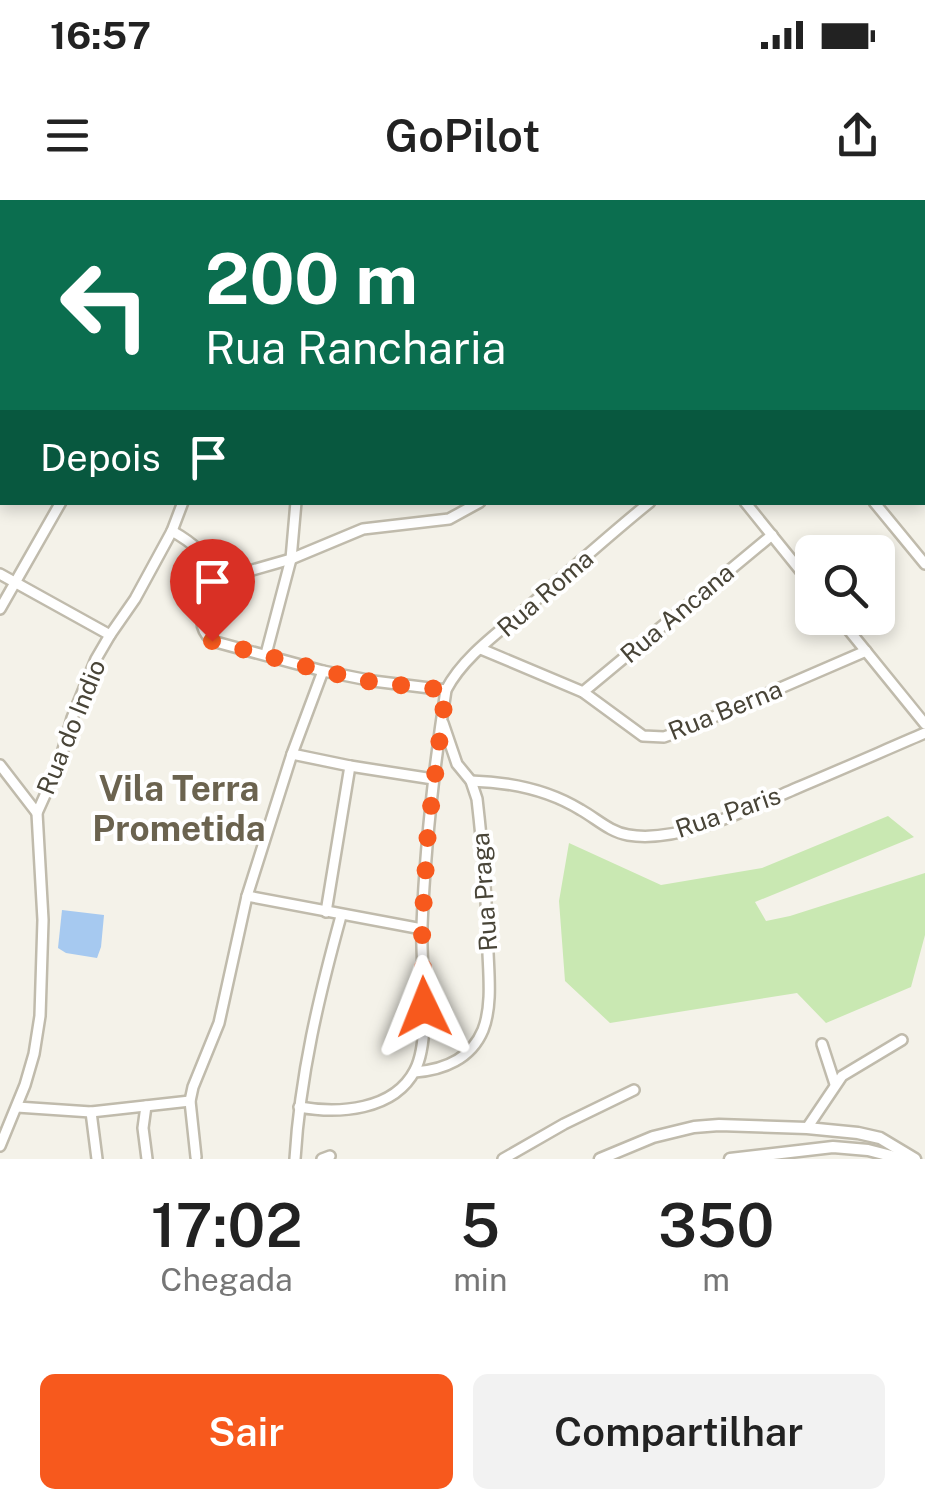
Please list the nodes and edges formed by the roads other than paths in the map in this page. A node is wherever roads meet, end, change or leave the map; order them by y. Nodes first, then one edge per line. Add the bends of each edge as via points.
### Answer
1 (60, 505) edge
2 (182, 505) edge
3 (296, 505) edge
4 (475, 505) edge
5 (647, 505) edge
6 (747, 505) edge
7 (876, 505) edge
8 (172, 532) junction
9 (772, 535) junction
10 (291, 559) junction
11 (795, 564) edge
12 (925, 564) edge
13 (0, 574) edge
14 (214, 581) junction
15 (14, 583) junction
16 (0, 610) edge
17 (110, 635) junction
18 (853, 635) edge
19 (481, 649) junction
20 (866, 651) junction
21 (266, 654) junction
22 (323, 671) junction
23 (446, 690) junction
24 (583, 692) junction
25 (442, 720) junction
26 (924, 721) edge
27 (925, 733) edge
28 (292, 754) junction
29 (0, 765) edge
30 (350, 766) junction
31 (433, 778) junction
32 (470, 781) junction
33 (37, 813) junction
34 (247, 896) junction
35 (326, 912) junction
36 (341, 916) junction
37 (422, 930) junction
38 (902, 1040) dead end
39 (822, 1044) dead end
40 (414, 1072) junction
41 (836, 1084) junction
42 (634, 1090) dead end
43 (190, 1101) junction
44 (146, 1106) junction
45 (299, 1106) junction
46 (17, 1107) junction
47 (91, 1112) junction
48 (807, 1128) junction
49 (858, 1133) junction
50 (880, 1138) junction
51 (0, 1146) edge
52 (853, 1148) junction
53 (877, 1156) edge
54 (196, 1157) edge
55 (97, 1159) edge
56 (147, 1159) edge
57 (295, 1159) edge
58 (503, 1159) edge
59 (600, 1159) edge
60 (730, 1159) edge
61 (903, 1159) edge
62 (915, 1159) edge

1 - 15 street
2 - 8 street, Rua do Indio
3 - 10 street
4 - 10 street via 449,519 363,529
5 - 19 street, Rua Roma
6 - 9 street
7 - 12 street
8 - 14 street via 203,553
8 - 17 street, Rua do Indio
9 - 11 street
9 - 24 street, Rua Ancana
10 - 14 street
10 - 21 street
13 - 15 street
14 - 21 street via 204,633 212,641
15 - 16 street
15 - 17 street
17 - 33 street, Rua do Indio
18 - 20 street
19 - 23 street, Rua Roma
19 - 24 street, Rua Berna
20 - 24 street, Rua Berna via 664,736 644,736
20 - 26 street
21 - 22 street
22 - 23 street
22 - 28 street
23 - 25 street
25 - 31 street
25 - 32 street, Rua Praga
27 - 32 street, Rua Paris via 736,815 648,836 614,831 540,791
28 - 30 street
28 - 34 street
29 - 33 street
30 - 31 street
30 - 35 street
31 - 37 street
32 - 40 street, Rua Praga via 486,885 487,1014 464,1056
33 - 46 street, Rua do Indio via 41,1001
34 - 35 street
34 - 43 street via 225,1003
35 - 36 street
36 - 37 street
36 - 45 street
37 - 40 street via 423,1024
38 - 41 street
39 - 41 street
40 - 45 street, Rua Praga via 369,1105
41 - 48 street
42 - 58 street
43 - 44 street
43 - 54 street
44 - 47 street
44 - 56 street
45 - 57 street
46 - 47 street
46 - 51 street, Rua do Indio
47 - 55 street
48 - 49 street
48 - 59 street via 694,1127
49 - 50 street
49 - 52 street
50 - 53 street
50 - 62 street
52 - 53 street
52 - 60 street
53 - 61 street

